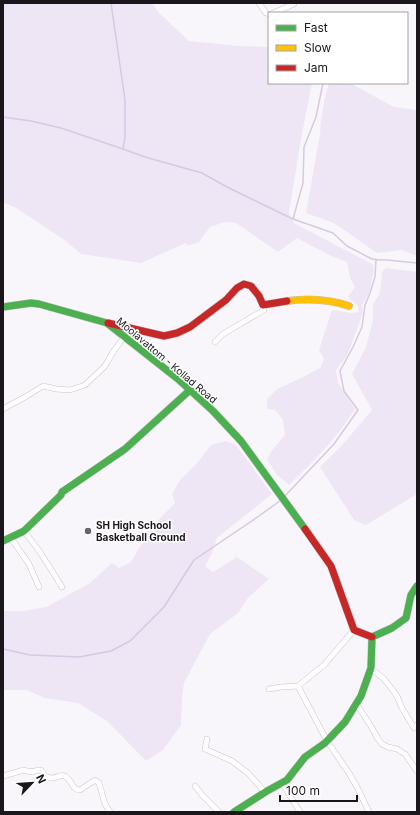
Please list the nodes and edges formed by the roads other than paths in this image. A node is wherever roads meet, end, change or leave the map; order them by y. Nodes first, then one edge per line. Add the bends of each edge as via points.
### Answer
1 (259, 3) edge
2 (294, 4) dead end
3 (275, 12) edge
4 (268, 14) edge
5 (262, 305) junction
6 (349, 306) dead end
7 (3, 307) edge
8 (107, 323) junction
9 (124, 337) junction
10 (215, 342) dead end
11 (190, 390) junction
12 (3, 409) edge
13 (24, 531) junction
14 (11, 538) junction
15 (3, 541) edge
16 (417, 586) edge
17 (39, 587) dead end
18 (62, 587) dead end
19 (354, 630) junction
20 (372, 637) junction
21 (371, 668) junction
22 (298, 686) junction
23 (269, 689) dead end
24 (356, 703) junction
25 (417, 725) edge
26 (207, 739) dead end
27 (326, 741) junction
28 (417, 770) edge
29 (3, 776) edge
30 (282, 783) junction
31 (196, 786) dead end
32 (265, 792) junction
33 (110, 812) edge
34 (219, 812) edge
35 (235, 812) edge
36 (300, 812) edge
37 (369, 812) edge

1 - 4 street
2 - 3 street
5 - 6 main road via 301,298 326,300
5 - 8 main road via 251,286 244,284 213,310 177,333 164,336
5 - 10 street via 264,310 223,334
7 - 8 main road, Moolavattom - Kollad Road via 38,304
8 - 9 main road, Moolavattom - Kollad Road
9 - 11 main road, Moolavattom - Kollad Road
9 - 12 street via 105,366 85,385 70,390 43,386
11 - 13 main road via 125,449 62,492
11 - 19 main road, Moolavattom - Kollad Road via 214,411 241,441 331,566
13 - 14 main road
13 - 18 street
14 - 15 main road
14 - 17 street via 26,560
16 - 20 main road via 411,595 406,618
19 - 20 main road
19 - 22 street via 324,665
20 - 21 main road
21 - 24 main road
21 - 25 street via 384,679 397,696 414,728
22 - 23 street
22 - 27 street
24 - 27 main road via 345,722
24 - 28 street via 378,740 388,748 405,754
26 - 32 street via 205,749 232,761 248,773
27 - 30 main road via 305,757
27 - 37 street via 352,778
29 - 33 street via 24,770 41,770 45,776 53,778 66,776 77,790 95,780 99,783
30 - 32 main road
30 - 36 street
31 - 34 street
32 - 35 main road

